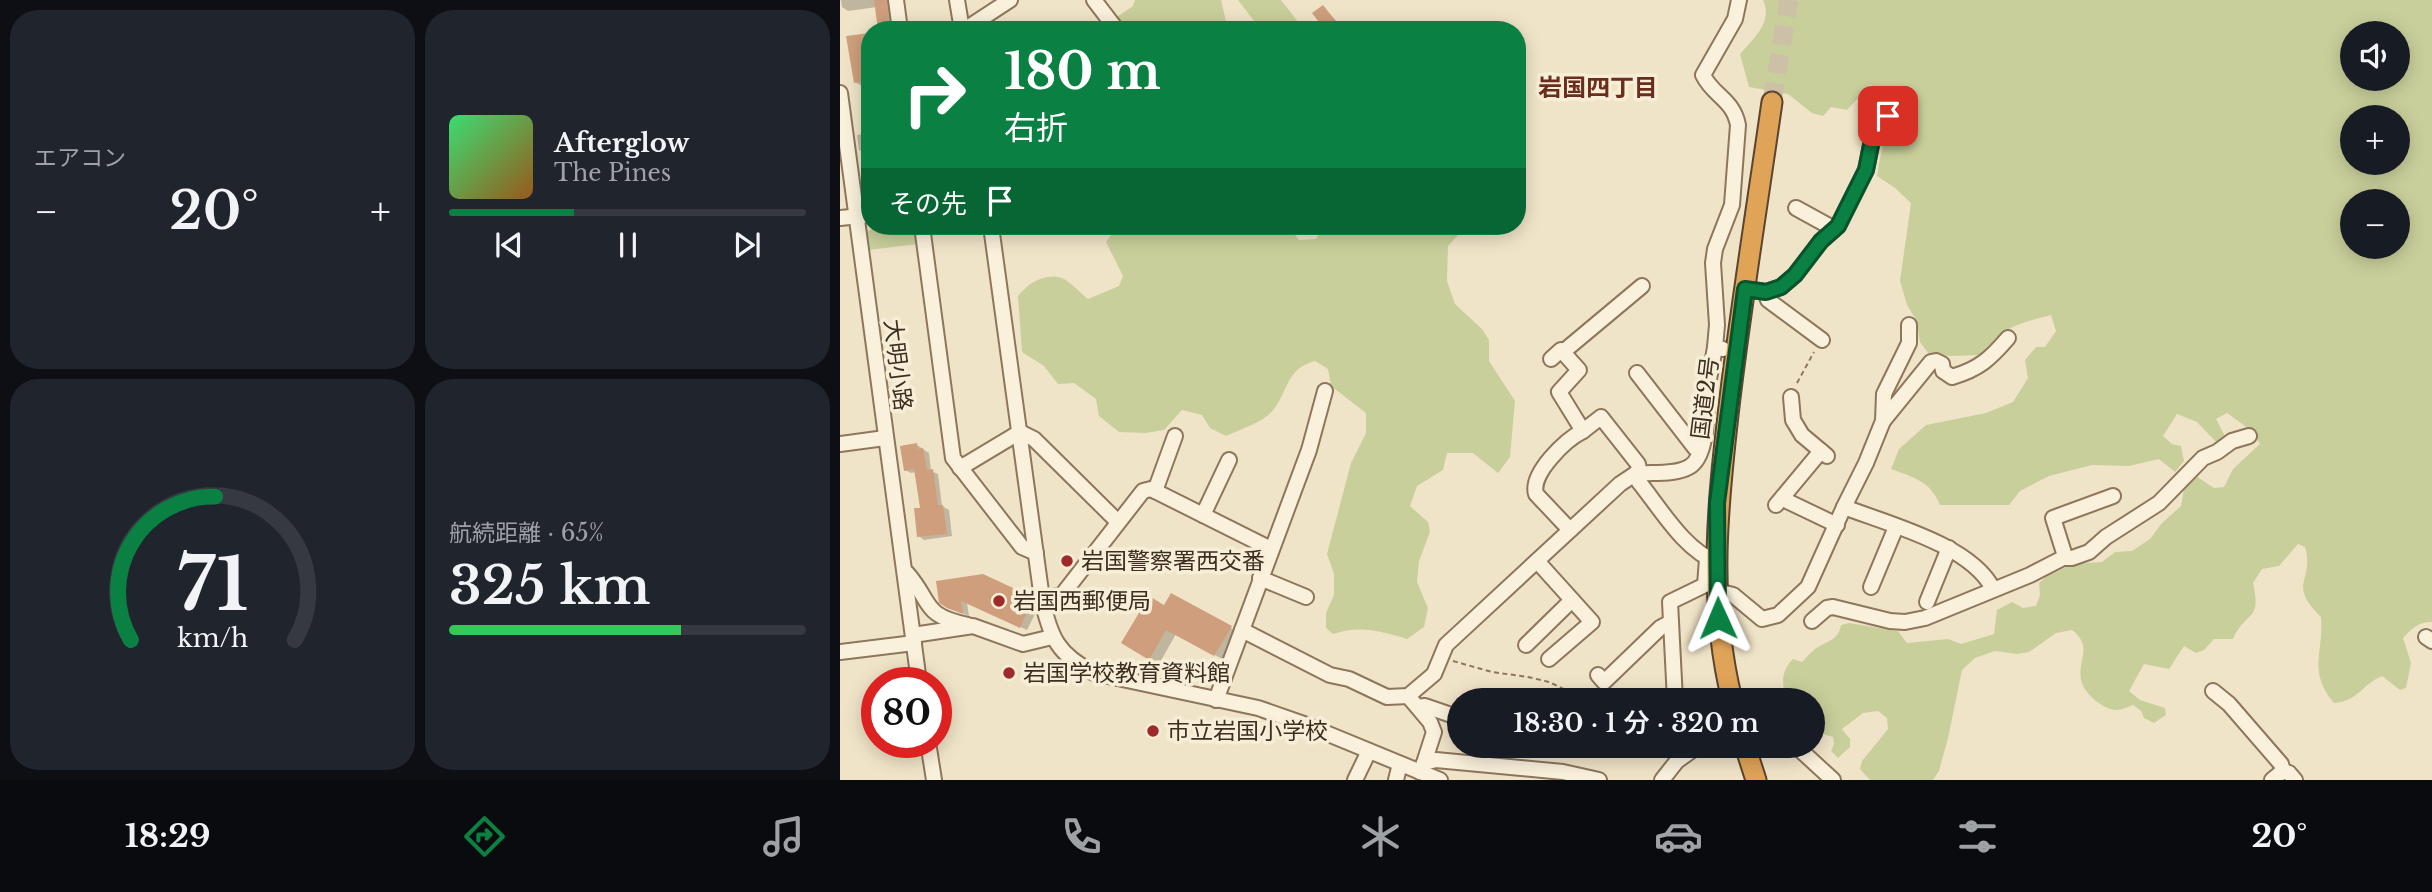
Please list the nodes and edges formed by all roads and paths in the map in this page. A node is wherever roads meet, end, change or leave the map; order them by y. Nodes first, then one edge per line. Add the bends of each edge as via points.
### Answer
1 (896, 0) edge
2 (957, 0) edge
3 (1010, 0) edge
4 (1094, 0) edge
5 (1739, 0) edge
6 (899, 21) edge
7 (961, 21) edge
8 (977, 21) edge
9 (1110, 21) edge
10 (840, 93) edge
11 (1905, 95) dead end
12 (1772, 102) tunnel mouth
13 (861, 204) edge
14 (1796, 208) dead end
15 (861, 215) edge
16 (840, 218) edge
17 (1832, 231) junction
18 (865, 235) edge
19 (923, 235) edge
20 (992, 235) edge
21 (1642, 286) dead end
22 (1745, 289) junction
23 (1766, 292) junction
24 (1909, 325) dead end
25 (2008, 338) dead end
26 (1822, 340) joint
27 (1715, 347) junction
28 (1735, 352) junction
29 (1637, 373) dead end
30 (1325, 391) dead end
31 (1791, 397) joint
32 (1883, 421) junction
33 (1020, 432) junction
34 (1583, 432) junction
35 (1175, 436) dead end
36 (2249, 436) dead end
37 (885, 438) junction
38 (840, 444) edge
39 (1700, 451) junction
40 (1229, 460) dead end
41 (960, 468) junction
42 (1638, 474) junction
43 (1155, 491) junction
44 (2113, 496) dead end
45 (1844, 507) junction
46 (1203, 515) junction
47 (1118, 522) junction
48 (1836, 525) junction
49 (1896, 527) junction
50 (1570, 530) junction
51 (1949, 548) junction
52 (1271, 549) junction
53 (1036, 553) junction
54 (2063, 558) junction
55 (1537, 561) junction
56 (1712, 561) junction
57 (904, 569) junction
58 (1260, 578) junction
59 (1871, 587) dead end
60 (1993, 589) junction
61 (1717, 591) junction
62 (1306, 597) dead end
63 (1042, 599) junction
64 (1572, 600) junction
65 (1927, 602) dead end
66 (1812, 621) dead end
67 (1671, 622) junction
68 (973, 626) junction
69 (1242, 630) junction
70 (1052, 637) junction
71 (913, 639) junction
72 (1526, 645) dead end
73 (840, 652) edge
74 (1442, 657) junction
75 (1549, 659) dead end
76 (917, 667) edge
77 (1598, 675) dead end
78 (1562, 688) edge
79 (1674, 688) edge
80 (1729, 688) edge
81 (2213, 691) dead end
82 (1216, 700) junction
83 (1413, 701) junction
84 (1447, 714) edge
85 (1369, 751) junction
86 (931, 758) edge
87 (1678, 758) edge
88 (1682, 758) edge
89 (1749, 758) edge
90 (1809, 758) edge
91 (1678, 761) junction
92 (1400, 764) junction
93 (1422, 768) junction
94 (2283, 777) edge
95 (934, 780) edge
96 (1355, 780) edge
97 (1396, 780) edge
98 (1440, 780) edge
99 (1599, 780) edge
100 (1662, 780) edge
101 (1756, 780) edge
102 (1833, 780) edge

1 - 6 street
2 - 7 street
3 - 8 street
4 - 9 street
5 - 27 street via 1735,19 1703,75 1731,105 1738,125 1732,205 1713,263
10 - 13 street, 大明小路
11 - 17 street via 1873,135 1866,170 1844,218
12 - 22 highway, 国道2号
14 - 17 street
15 - 16 street
17 - 23 street via 1795,275
18 - 37 street, 大明小路
19 - 41 street via 953,458
20 - 33 street
21 - 34 street via 1557,356 1579,370 1559,392
22 - 23 street
22 - 28 highway, 国道2号
23 - 26 street via 1768,300
24 - 32 street via 1909,343 1884,394
25 - 32 street via 1986,363 1952,377 1942,364 1931,362
26 - 31 path
27 - 28 street
27 - 39 street
28 - 56 highway, 国道2号
29 - 39 street
30 - 52 street via 1309,450
31 - 48 street via 1793,420 1824,454 1780,501
32 - 45 street
33 - 41 street
33 - 47 street via 1034,439
33 - 53 street
34 - 42 street via 1601,417 1638,464
34 - 50 street via 1552,456 1537,476 1534,489
35 - 43 street
36 - 54 street via 2203,458 2159,503 2113,531 2090,552
37 - 38 street
37 - 57 street, 大明小路
39 - 42 street via 1688,468
40 - 46 street
41 - 53 street via 1022,547
42 - 50 street via 1620,484
42 - 56 street via 1639,482 1692,548
43 - 46 street
43 - 47 street via 1143,491
44 - 54 street via 2053,518
45 - 48 street
45 - 49 street
46 - 52 street
47 - 63 street via 1062,595
48 - 61 street via 1808,587 1778,615 1762,619 1733,595
49 - 51 street
49 - 59 street
50 - 55 street
51 - 60 street via 1988,579
51 - 65 street
52 - 58 street
53 - 63 street
54 - 60 street
55 - 64 street
55 - 74 street via 1446,645
56 - 61 highway, 国道2号
56 - 67 street via 1705,585 1670,602
57 - 68 street via 931,610 944,620
57 - 71 street, 大明小路
58 - 62 street
58 - 69 street
60 - 66 street via 1905,622 1833,607
61 - 80 highway, 国道2号
63 - 70 street
64 - 72 street
64 - 75 street via 1592,622
67 - 77 street via 1604,682
67 - 79 street
68 - 70 street via 1023,644
68 - 71 street
69 - 82 street
69 - 83 street via 1330,675 1387,697
70 - 82 street via 1075,664 1094,673
71 - 73 street
71 - 76 street, 大明小路
74 - 78 path
74 - 83 street
81 - 94 street via 2281,764
82 - 85 street via 1258,708
83 - 84 street
83 - 93 street via 1434,732
85 - 92 street
85 - 96 street
86 - 95 street
87 - 91 street
88 - 91 street
89 - 101 highway
90 - 102 street
91 - 100 street
92 - 93 street
92 - 97 street
93 - 98 street
93 - 99 street via 1436,760 1517,766

